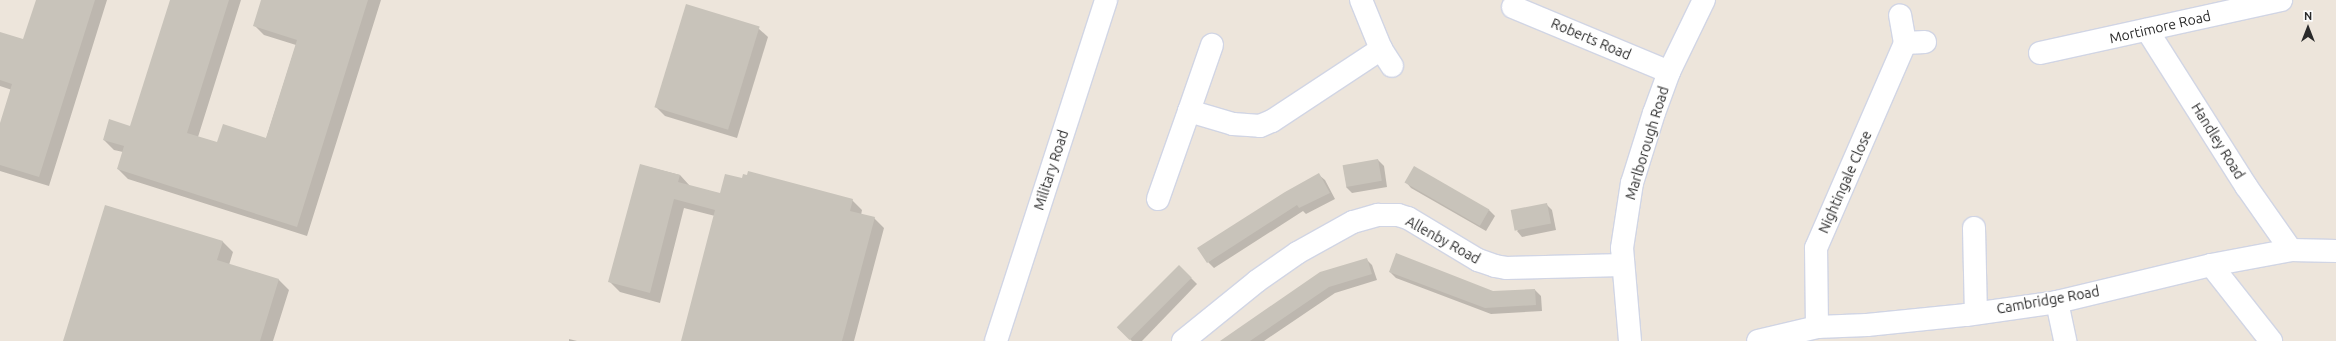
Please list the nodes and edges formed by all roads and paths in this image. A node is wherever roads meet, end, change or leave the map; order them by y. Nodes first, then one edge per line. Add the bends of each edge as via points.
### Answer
1 (1106, 0) edge
2 (1361, 0) edge
3 (1704, 0) edge
4 (2281, 0) edge
5 (1513, 7) dead end
6 (1900, 15) dead end
7 (2147, 30) junction
8 (1212, 45) dead end
9 (2040, 53) dead end
10 (1669, 72) junction
11 (1189, 111) junction
12 (1158, 199) dead end
13 (1974, 228) dead end
14 (2291, 250) junction
15 (2336, 251) edge
16 (1622, 265) junction
17 (2211, 265) junction
18 (2057, 302) junction
19 (1976, 313) junction
20 (1817, 327) junction
21 (1868, 333) edge
22 (996, 341) edge
23 (1183, 341) edge
24 (1630, 341) edge
25 (1758, 341) edge
26 (2065, 341) edge
27 (2271, 341) edge

1 - 22 street, Military Road
2 - 11 street via 1386,58 1260,126 1233,124
3 - 10 street, Marlborough Road
4 - 7 street, Mortimore Road
5 - 10 street, Roberts Road
6 - 20 street, Nightingale Close via 1915,43 1816,248
7 - 9 street, Mortimore Road
7 - 14 street, Handley Road via 2246,186
8 - 11 street
10 - 16 street, Marlborough Road via 1632,183 1623,235
11 - 12 street
13 - 19 street
14 - 15 street, Cambridge Road
14 - 17 street, Cambridge Road
16 - 23 street, Allenby Road via 1506,268 1495,266 1478,260 1408,218 1378,215 1353,222 1297,253 1257,281
16 - 24 street, Marlborough Road
17 - 18 street, Cambridge Road
17 - 27 street
18 - 19 street, Cambridge Road
18 - 26 street
19 - 21 street, Cambridge Road
20 - 21 street, Cambridge Road
20 - 25 street, Cambridge Road

